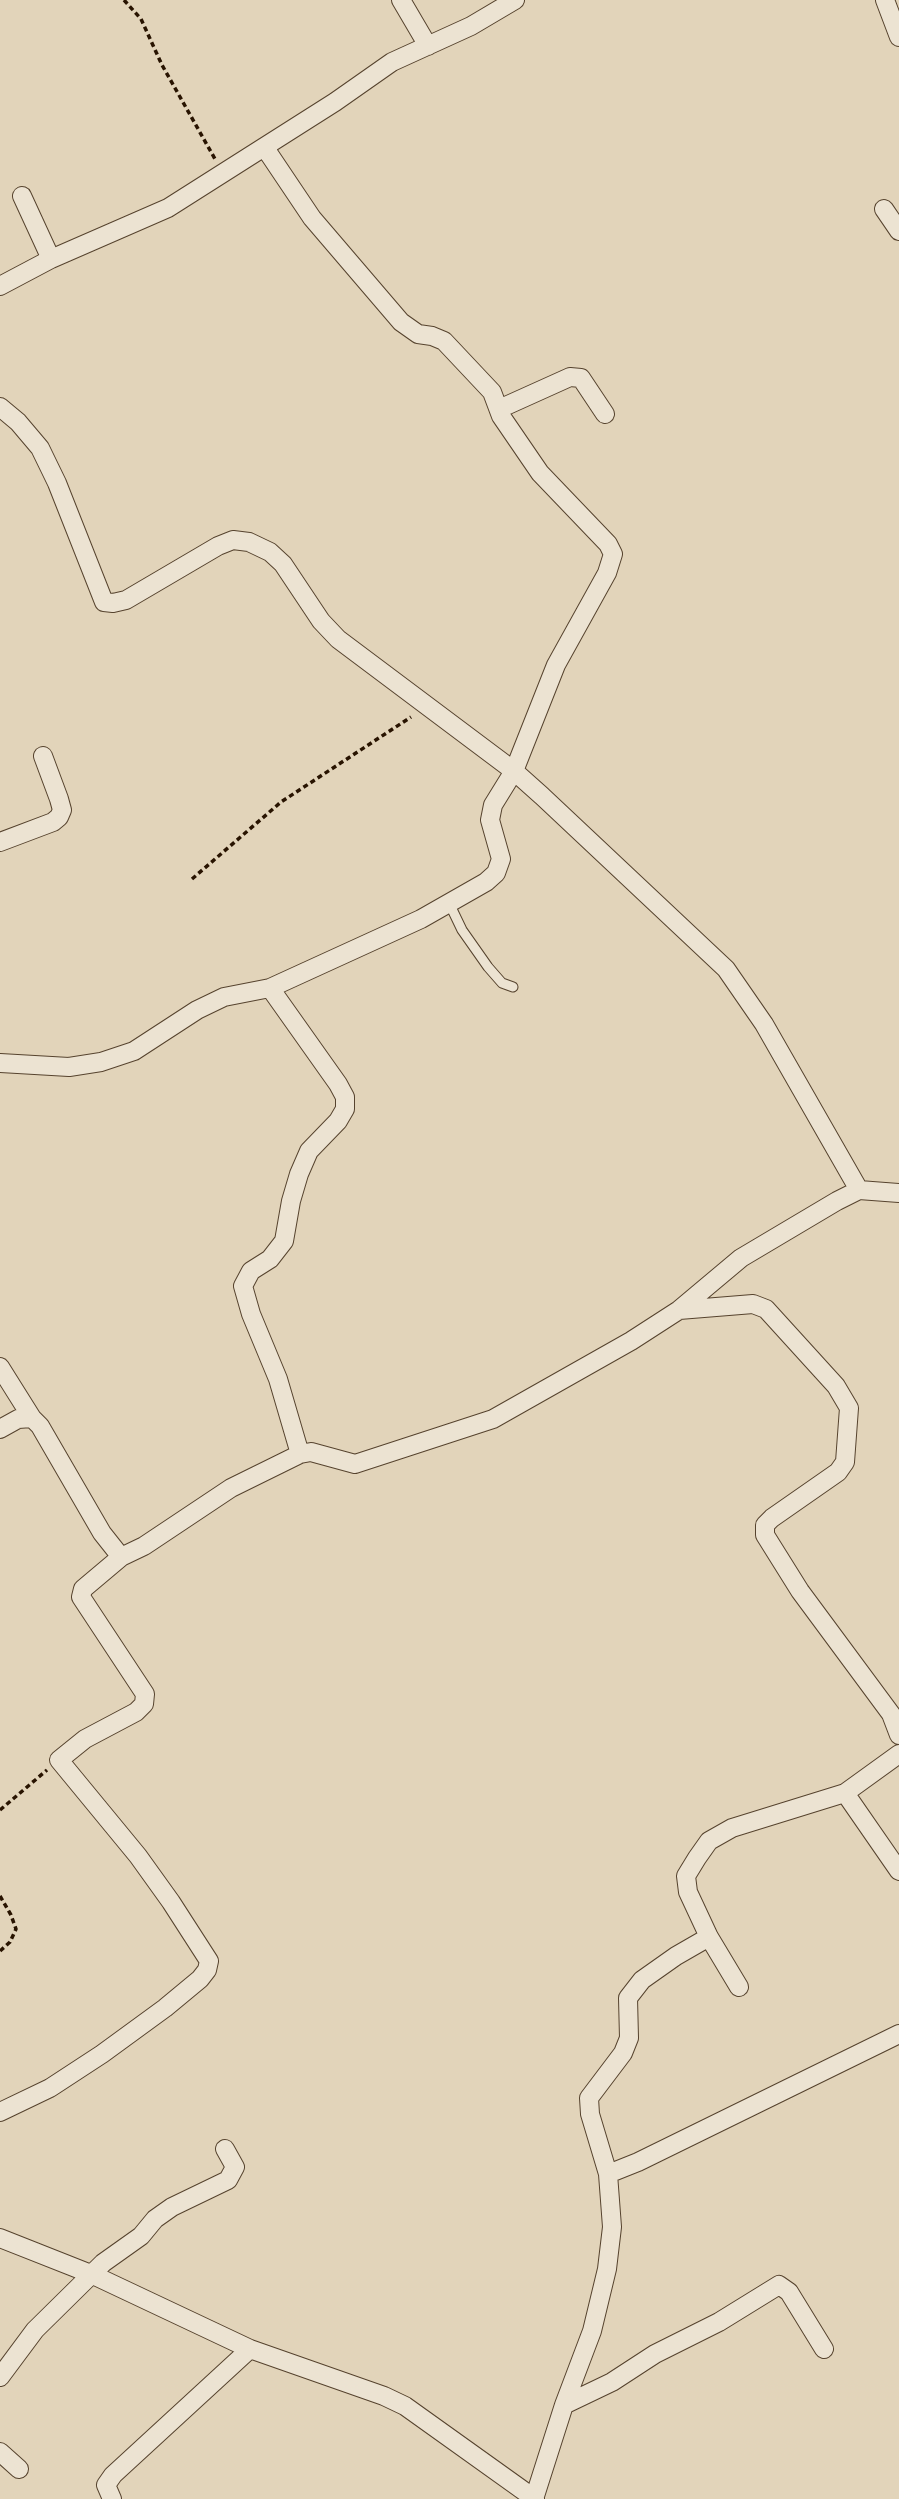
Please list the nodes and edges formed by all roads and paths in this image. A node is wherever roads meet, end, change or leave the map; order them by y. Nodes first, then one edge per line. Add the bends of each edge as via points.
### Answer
1 (124, 0) edge
2 (401, 0) edge
3 (515, 0) edge
4 (885, 0) edge
5 (899, 37) edge
6 (428, 46) junction
7 (265, 148) junction
8 (224, 174) junction
9 (22, 197) dead end
10 (884, 209) dead end
11 (899, 231) edge
12 (51, 258) junction
13 (0, 286) edge
14 (0, 407) edge
15 (499, 409) junction
16 (605, 414) dead end
17 (428, 706) junction
18 (43, 756) dead end
19 (514, 771) junction
20 (0, 842) edge
21 (192, 879) dead end
22 (450, 905) junction
23 (513, 987) dead end
24 (270, 988) junction
25 (0, 1063) edge
26 (859, 1190) junction
27 (899, 1193) edge
28 (678, 1310) junction
29 (0, 1367) edge
30 (32, 1418) junction
31 (0, 1429) edge
32 (300, 1454) junction
33 (121, 1557) junction
34 (895, 1711) edge
35 (899, 1735) edge
36 (899, 1754) edge
37 (59, 1760) junction
38 (845, 1793) junction
39 (0, 1810) edge
40 (899, 1871) edge
41 (0, 1896) edge
42 (709, 1937) junction
43 (0, 1951) edge
44 (739, 1987) dead end
45 (899, 2034) edge
46 (0, 2112) edge
47 (225, 2148) dead end
48 (608, 2174) junction
49 (0, 2238) edge
50 (91, 2274) junction
51 (250, 2348) junction
52 (824, 2349) dead end
53 (0, 2376) edge
54 (564, 2405) junction
55 (0, 2452) edge
56 (19, 2469) dead end
57 (112, 2499) edge
58 (534, 2499) edge

1 - 8 path via 141,19
2 - 6 street
3 - 6 street
4 - 5 street
6 - 7 street via 392,62
7 - 8 street
7 - 15 street via 312,218 401,322 418,334 444,341 492,392
8 - 12 street via 168,208
9 - 12 street
10 - 11 street
12 - 13 street
14 - 17 street via 40,447 104,602 134,596 218,546 233,540 249,541 283,564 338,639
15 - 16 street via 570,377 580,378
15 - 19 street via 540,472 608,544 612,554 607,573 556,665
17 - 19 street
17 - 21 path via 281,802
18 - 20 street via 62,810 59,817
19 - 22 street via 493,805 490,820 501,859 496,873
19 - 26 street via 726,969 764,1024
22 - 23 lane via 488,967 502,983
22 - 24 street
24 - 25 street via 224,997 134,1051 101,1062 69,1067
24 - 32 street via 345,1097 338,1121 309,1151 299,1174 284,1241 270,1259 251,1271 243,1286
26 - 27 street
26 - 28 street via 741,1258
28 - 32 street via 493,1419 355,1464 323,1454
28 - 34 street via 753,1304 766,1309 849,1408 845,1462 838,1472 772,1518 765,1525 765,1535 800,1591
29 - 30 street
30 - 31 street via 18,1419
30 - 33 street
32 - 33 street via 231,1488
33 - 37 street via 83,1589 81,1597 145,1694 144,1704
34 - 35 street
36 - 38 street
37 - 39 path
37 - 46 street via 138,1856 209,1961 200,1979 102,2054 50,2088
38 - 40 street
38 - 42 street via 732,1828 709,1841 686,1876 688,1892
41 - 43 path via 16,1928
42 - 44 street
42 - 48 street via 642,1980 628,1998 629,2038 589,2098
45 - 48 street
47 - 50 street via 235,2167 228,2180 172,2207
48 - 54 street via 612,2227 607,2269 592,2331
49 - 50 street
50 - 51 street
50 - 53 street via 35,2330
51 - 57 street via 113,2475 106,2485
51 - 58 street via 405,2406
52 - 54 street via 789,2292 779,2285
54 - 58 street
55 - 56 street

